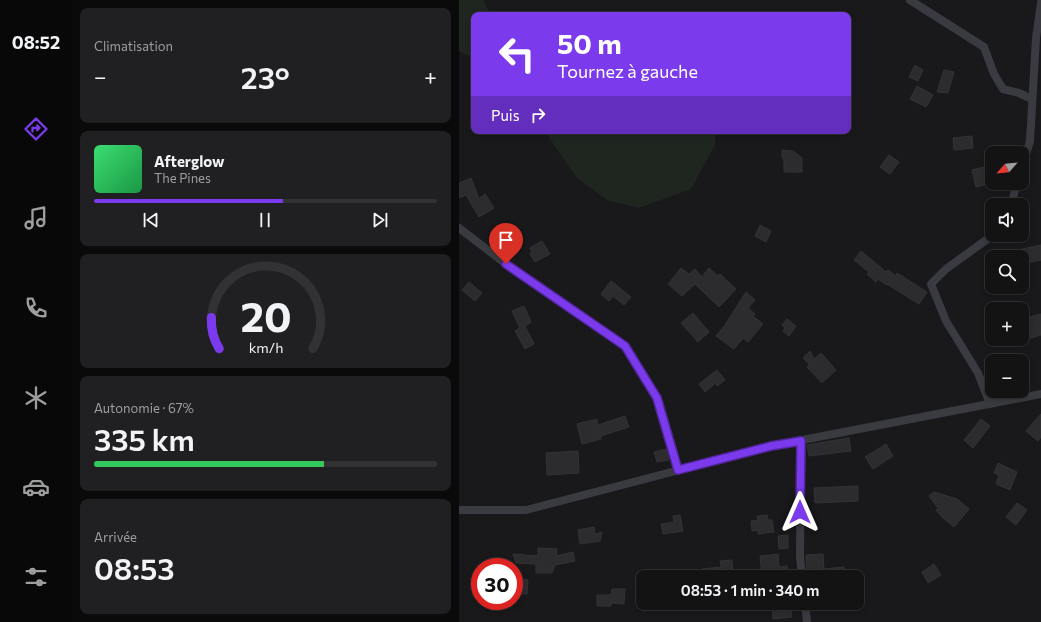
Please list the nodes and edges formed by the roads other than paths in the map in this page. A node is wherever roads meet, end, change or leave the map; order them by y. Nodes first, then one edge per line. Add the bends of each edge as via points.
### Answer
1 (910, 0) edge
2 (1041, 3) edge
3 (1032, 100) junction
4 (1028, 146) edge
5 (459, 228) edge
6 (985, 241) edge
7 (1041, 394) edge
8 (991, 404) junction
9 (801, 441) junction
10 (678, 470) junction
11 (459, 510) edge
12 (801, 570) edge
13 (806, 610) edge
14 (807, 622) edge

1 - 3 street via 984,47 994,74 1003,89
2 - 3 street via 1035,38
3 - 4 street
5 - 10 street via 506,264 625,346 657,398
6 - 8 street via 946,269 931,284 946,321 978,373
7 - 8 street
8 - 9 street
9 - 10 street via 771,446
9 - 12 street
10 - 11 street via 526,510
13 - 14 street

